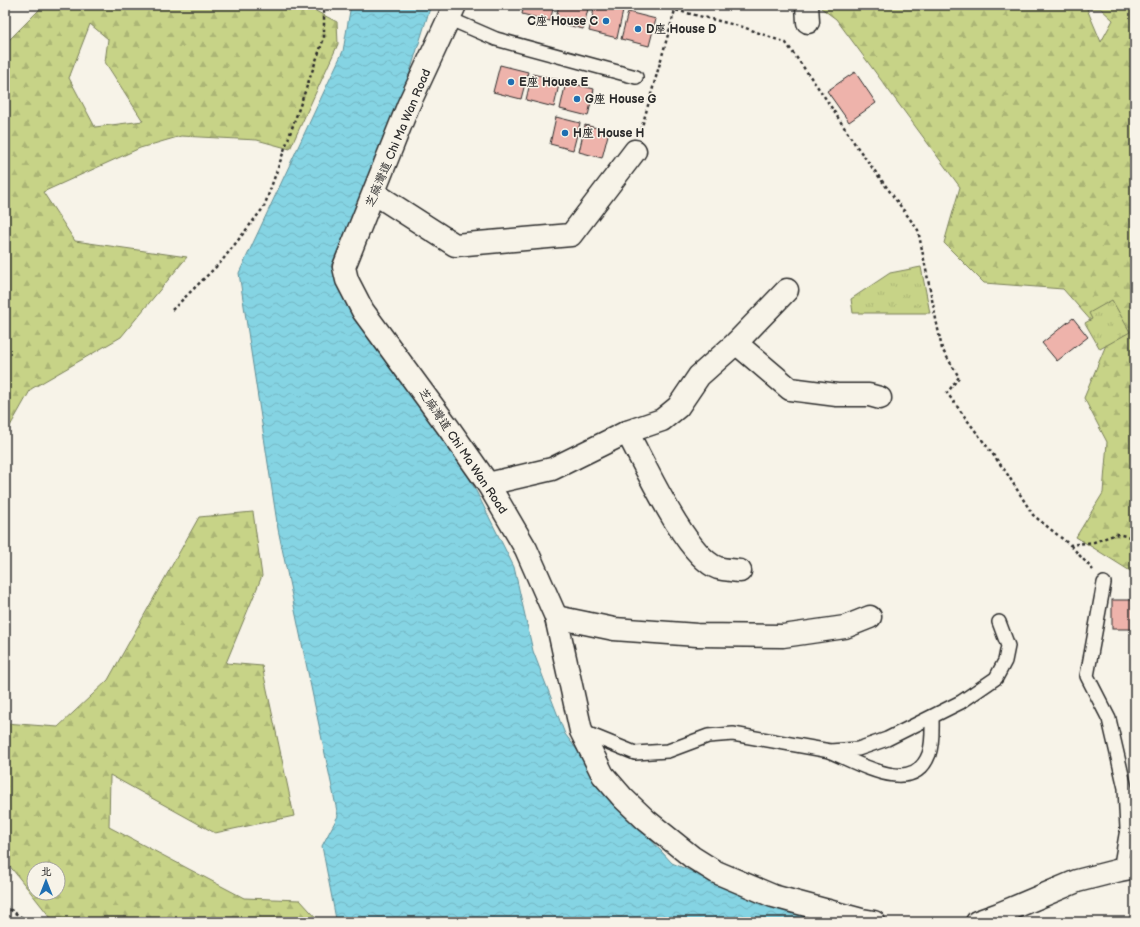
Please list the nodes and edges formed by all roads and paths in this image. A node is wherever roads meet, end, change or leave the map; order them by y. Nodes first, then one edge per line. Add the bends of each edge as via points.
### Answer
1 (324, 5) edge
2 (661, 5) edge
3 (675, 10) junction
4 (453, 12) edge
5 (636, 77) dead end
6 (635, 151) joint
7 (374, 193) junction
8 (787, 290) dead end
9 (172, 310) dead end
10 (736, 343) junction
11 (880, 398) dead end
12 (627, 432) junction
13 (488, 484) junction
14 (1135, 538) edge
15 (1070, 545) junction
16 (740, 571) dead end
17 (1104, 583) joint
18 (870, 617) dead end
19 (556, 618) junction
20 (998, 622) dead end
21 (932, 717) junction
22 (581, 731) junction
23 (830, 752) junction
24 (1128, 868) edge
25 (5, 906) edge
26 (28, 922) edge
27 (874, 922) edge
28 (977, 922) edge

1 - 9 path via 324,38 264,207 221,262
2 - 3 path
3 - 6 path
3 - 15 path via 743,27 786,43 918,230 942,349 959,377 947,393 1006,472 1033,515
4 - 5 lane via 496,39
4 - 7 street, 芝麻灣道 Chi Ma Wan Road via 408,106
6 - 7 street via 571,235 455,245
7 - 13 street, 芝麻灣道 Chi Ma Wan Road via 344,267 347,280 363,311
8 - 10 street
10 - 11 street via 790,389
10 - 12 street via 699,376 678,407 662,420
12 - 13 street via 552,469
12 - 16 street via 680,529 700,555 718,567
13 - 19 street, 芝麻灣道 Chi Ma Wan Road via 526,549
14 - 15 path via 1117,534 1094,542
15 - 17 path
17 - 24 lane via 1087,676 1109,719 1125,788
18 - 19 street via 845,627 783,636 697,635 614,629
19 - 22 street, 芝麻灣道 Chi Ma Wan Road
20 - 21 lane via 1008,646 1005,661 996,678 961,702
21 - 23 lane via 887,739 858,749
21 - 23 lane via 929,753 925,763 917,771 894,776
22 - 23 lane via 635,753 668,751 708,736 733,734
22 - 27 street, 芝麻灣道 Chi Ma Wan Road via 603,775 623,798 662,834 692,857 716,872 773,896
24 - 28 street via 1077,881
25 - 26 path

